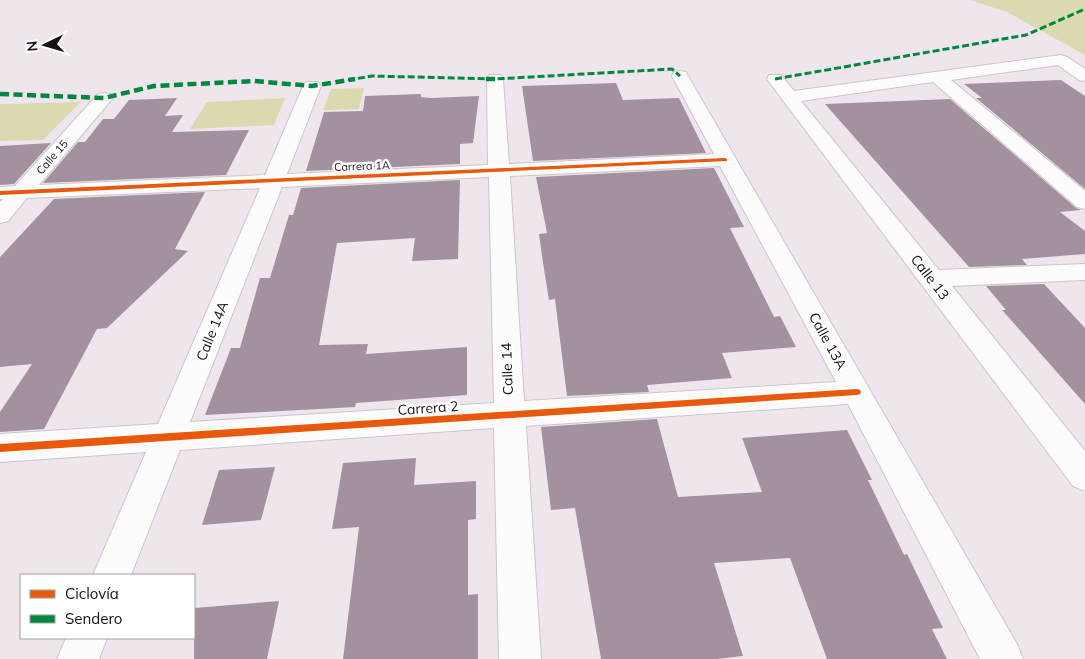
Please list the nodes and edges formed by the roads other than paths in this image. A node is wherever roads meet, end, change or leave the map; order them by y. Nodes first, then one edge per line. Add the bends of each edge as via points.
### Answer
1 (680, 76) dead end
2 (1085, 76) edge
3 (938, 78) junction
4 (495, 79) dead end
5 (312, 86) dead end
6 (104, 98) dead end
7 (725, 160) junction
8 (499, 172) junction
9 (273, 181) junction
10 (10, 193) edge
11 (1085, 202) edge
12 (0, 216) edge
13 (1085, 272) edge
14 (931, 279) junction
15 (857, 392) junction
16 (509, 415) junction
17 (169, 437) junction
18 (0, 448) edge
19 (1085, 476) edge
20 (112, 574) edge
21 (87, 639) edge
22 (78, 659) edge
23 (520, 659) edge
24 (1002, 659) edge

1 - 7 street, Calle 13A
2 - 3 street via 1061,60
3 - 11 street
3 - 14 street, Calle 13 via 782,88
4 - 8 street, Calle 14
5 - 9 street, Calle 14A
6 - 10 street, Calle 15
7 - 8 street, Carrera 1A
7 - 15 street, Calle 13A
8 - 9 street, Carrera 1A
8 - 16 street, Calle 14
9 - 10 street, Carrera 1A
9 - 17 street, Calle 14A
10 - 12 street, Calle 15
13 - 14 street
14 - 19 street, Calle 13
15 - 16 street, Carrera 2
15 - 24 street, Calle 13A
16 - 17 street, Carrera 2
16 - 23 street, Calle 14
17 - 18 street, Carrera 2
17 - 20 street, Calle 14A
21 - 22 street

